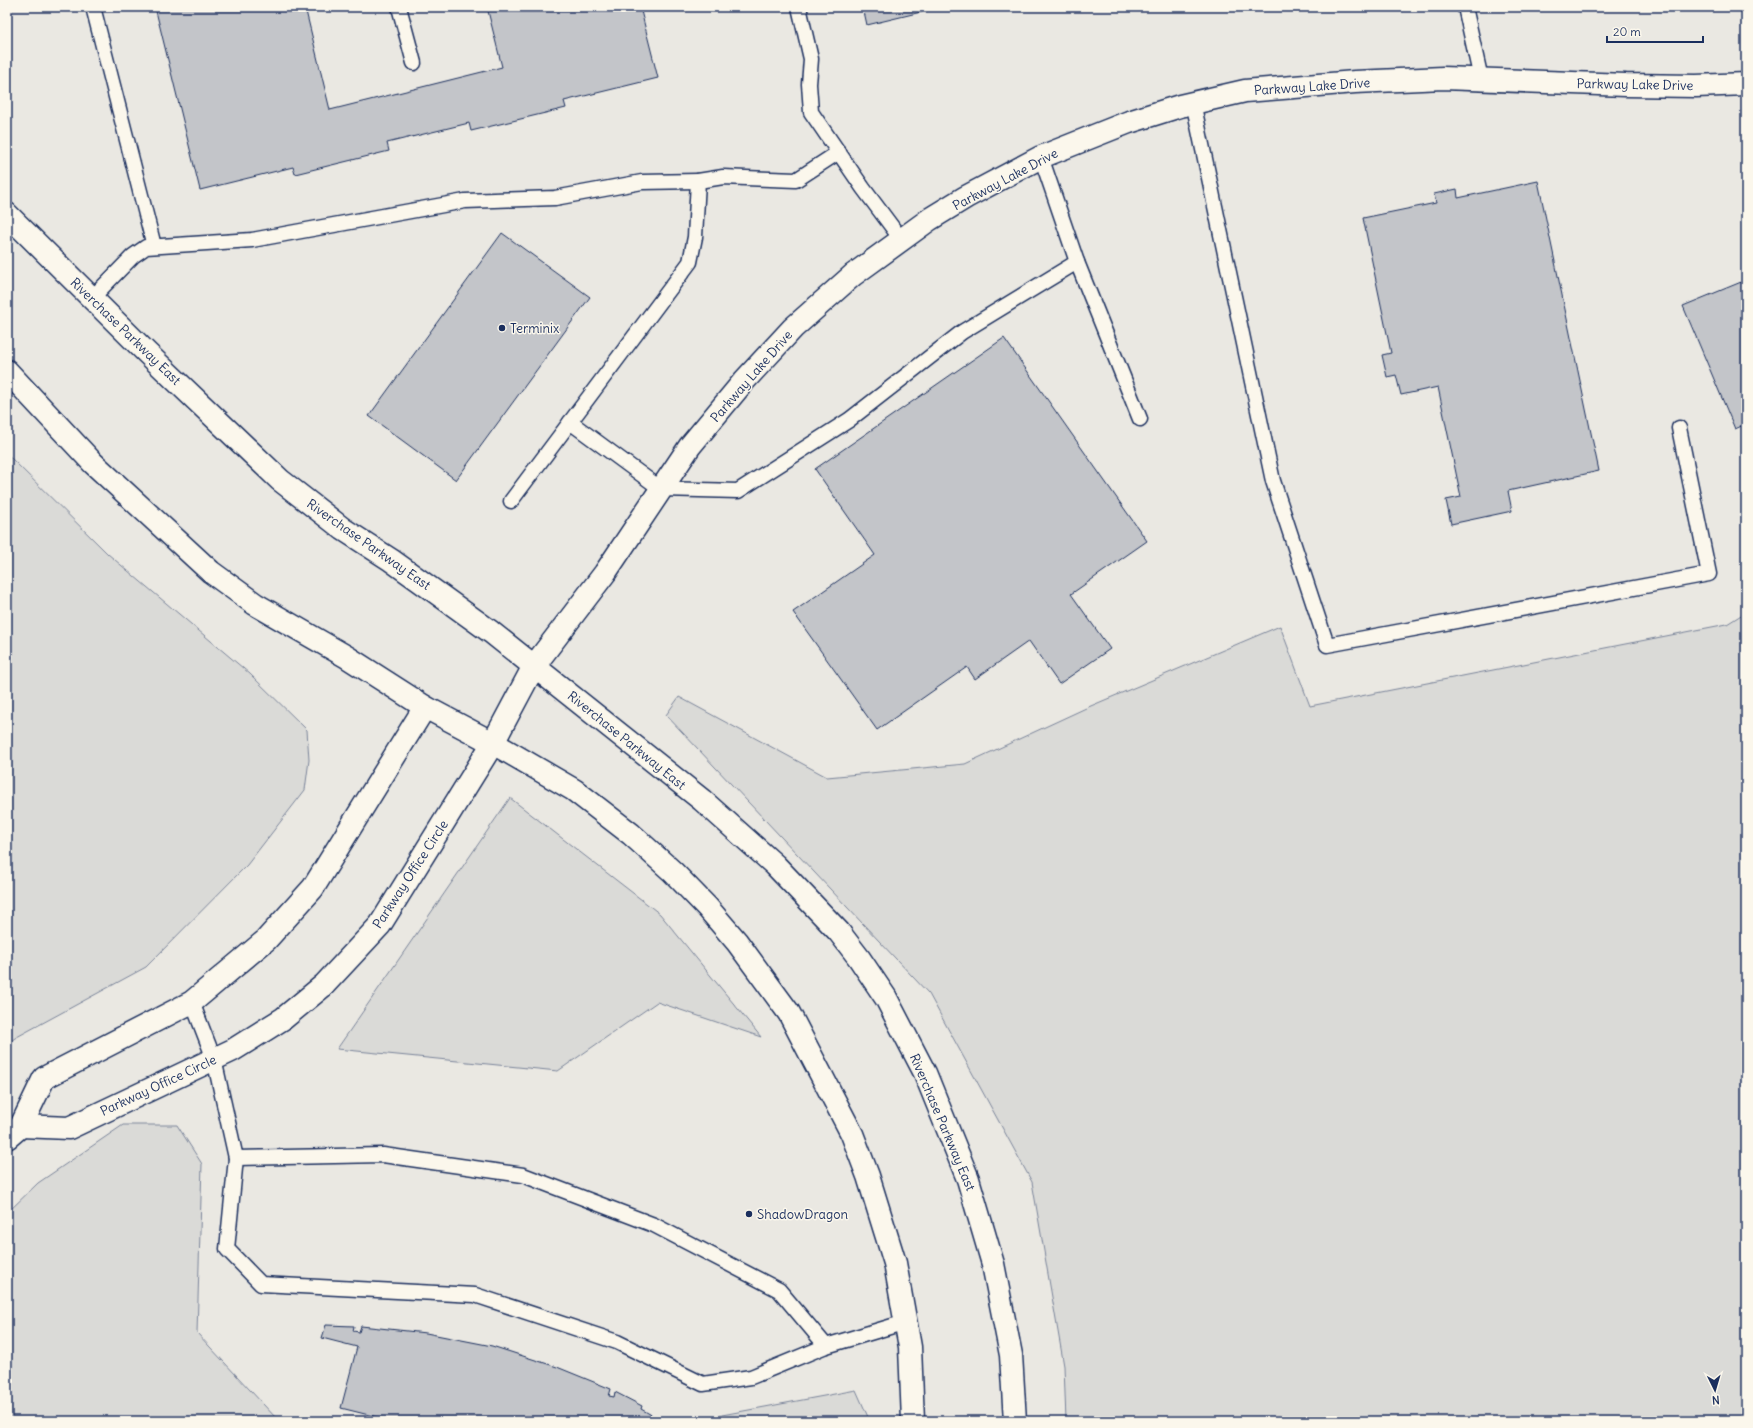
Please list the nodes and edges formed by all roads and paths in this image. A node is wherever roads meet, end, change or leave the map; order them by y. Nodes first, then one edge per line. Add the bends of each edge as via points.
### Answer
1 (92, 7) edge
2 (399, 7) edge
3 (799, 7) edge
4 (1465, 7) edge
5 (414, 63) dead end
6 (1481, 79) junction
7 (1746, 84) edge
8 (1193, 102) junction
9 (839, 152) junction
10 (1042, 157) junction
11 (698, 181) junction
12 (7, 214) edge
13 (901, 240) junction
14 (154, 246) junction
15 (1077, 262) junction
16 (92, 298) junction
17 (7, 371) edge
18 (1140, 419) dead end
19 (570, 422) junction
20 (1679, 428) dead end
21 (661, 489) junction
22 (511, 501) dead end
23 (534, 666) junction
24 (425, 707) junction
25 (492, 743) junction
26 (192, 1002) junction
27 (214, 1059) junction
28 (14, 1132) edge
29 (236, 1158) junction
30 (906, 1322) junction
31 (826, 1346) junction
32 (913, 1421) edge
33 (1015, 1421) edge

1 - 14 lane
2 - 5 lane
3 - 9 lane via 811,58 809,84 812,112
4 - 6 lane
6 - 7 street, Parkway Lake Drive via 1626,85
6 - 8 street, Parkway Lake Drive via 1347,82 1245,91
8 - 10 street, Parkway Lake Drive via 1129,122
8 - 20 lane via 1273,481 1327,645 1709,574
9 - 11 lane via 796,180 723,177
9 - 13 lane
10 - 13 street, Parkway Lake Drive via 966,197
10 - 15 lane
11 - 14 lane via 642,182 555,198 465,201 252,240
11 - 19 lane via 695,237 690,262
12 - 16 street, Riverchase Parkway East
13 - 21 street, Parkway Lake Drive via 853,275 793,328 744,381 690,446
14 - 16 lane via 146,247 133,256
15 - 18 lane
15 - 21 lane via 962,332 849,420 738,492
16 - 23 street, Riverchase Parkway East via 280,480 343,529 397,564
17 - 24 street via 94,463 212,572 255,604 347,657
19 - 21 lane
19 - 22 lane
21 - 23 street, Parkway Lake Drive via 605,573
23 - 25 street, Parkway Office Circle
23 - 33 street, Riverchase Parkway East via 702,800 775,865 839,932 886,998 925,1073 968,1178 995,1271 1011,1354
24 - 25 street
24 - 26 street, Parkway Office Circle via 313,888 266,940
25 - 27 street, Parkway Office Circle via 380,925 324,985 284,1018 234,1050
25 - 30 street via 574,790 631,834 673,872 737,942 790,1013 852,1134 868,1176 895,1263
26 - 27 lane
26 - 28 street, Parkway Office Circle via 44,1078
27 - 28 street, Parkway Office Circle via 69,1128
27 - 29 lane
29 - 31 lane via 383,1155 523,1174 654,1225 779,1290
29 - 31 lane via 227,1249 261,1284 475,1295 618,1342 703,1384 751,1377
30 - 31 lane
30 - 32 street via 910,1347

